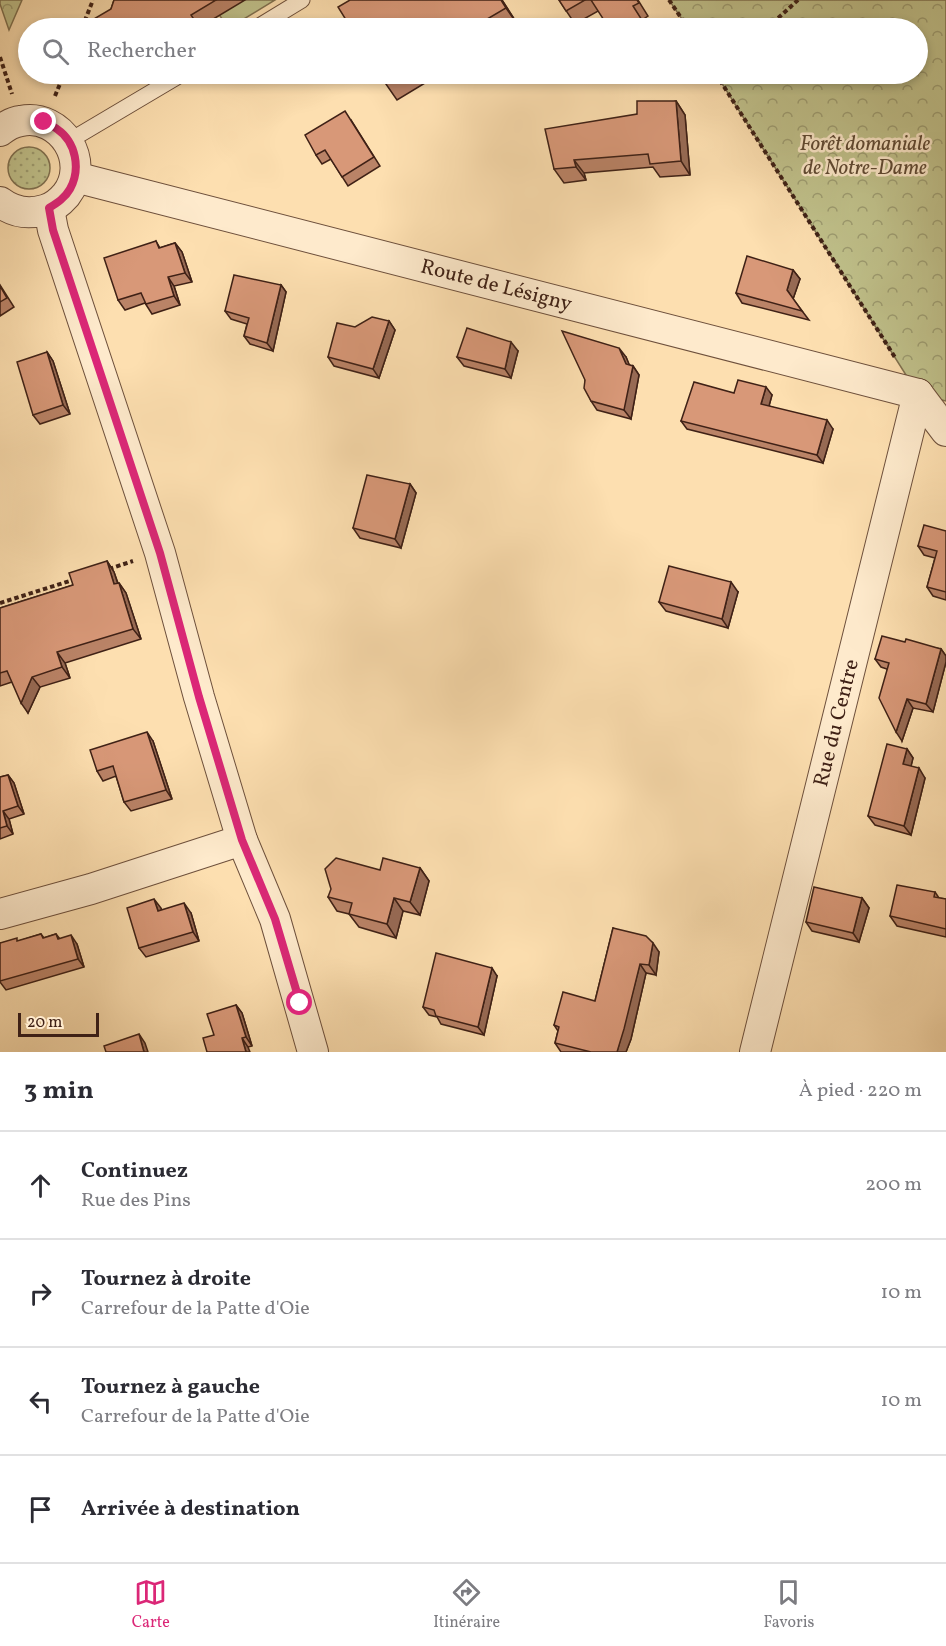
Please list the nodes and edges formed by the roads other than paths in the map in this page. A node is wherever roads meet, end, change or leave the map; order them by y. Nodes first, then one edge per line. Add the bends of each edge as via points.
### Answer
1 (302, 0) edge
2 (272, 18) edge
3 (165, 84) edge
4 (10, 126) edge
5 (69, 141) junction
6 (75, 177) junction
7 (0, 202) edge
8 (49, 208) junction
9 (918, 394) junction
10 (946, 431) edge
11 (242, 840) junction
12 (0, 914) edge
13 (313, 1052) edge
14 (755, 1052) edge

1 - 2 lane
3 - 5 lane
4 - 5 street via 33,120 44,122
5 - 6 street via 76,164
6 - 8 street via 61,201
6 - 9 street, Route de Lésigny
7 - 8 street via 21,212
8 - 11 street via 160,553
9 - 10 street
9 - 14 street, Rue du Centre
11 - 12 street
11 - 13 street via 275,919

